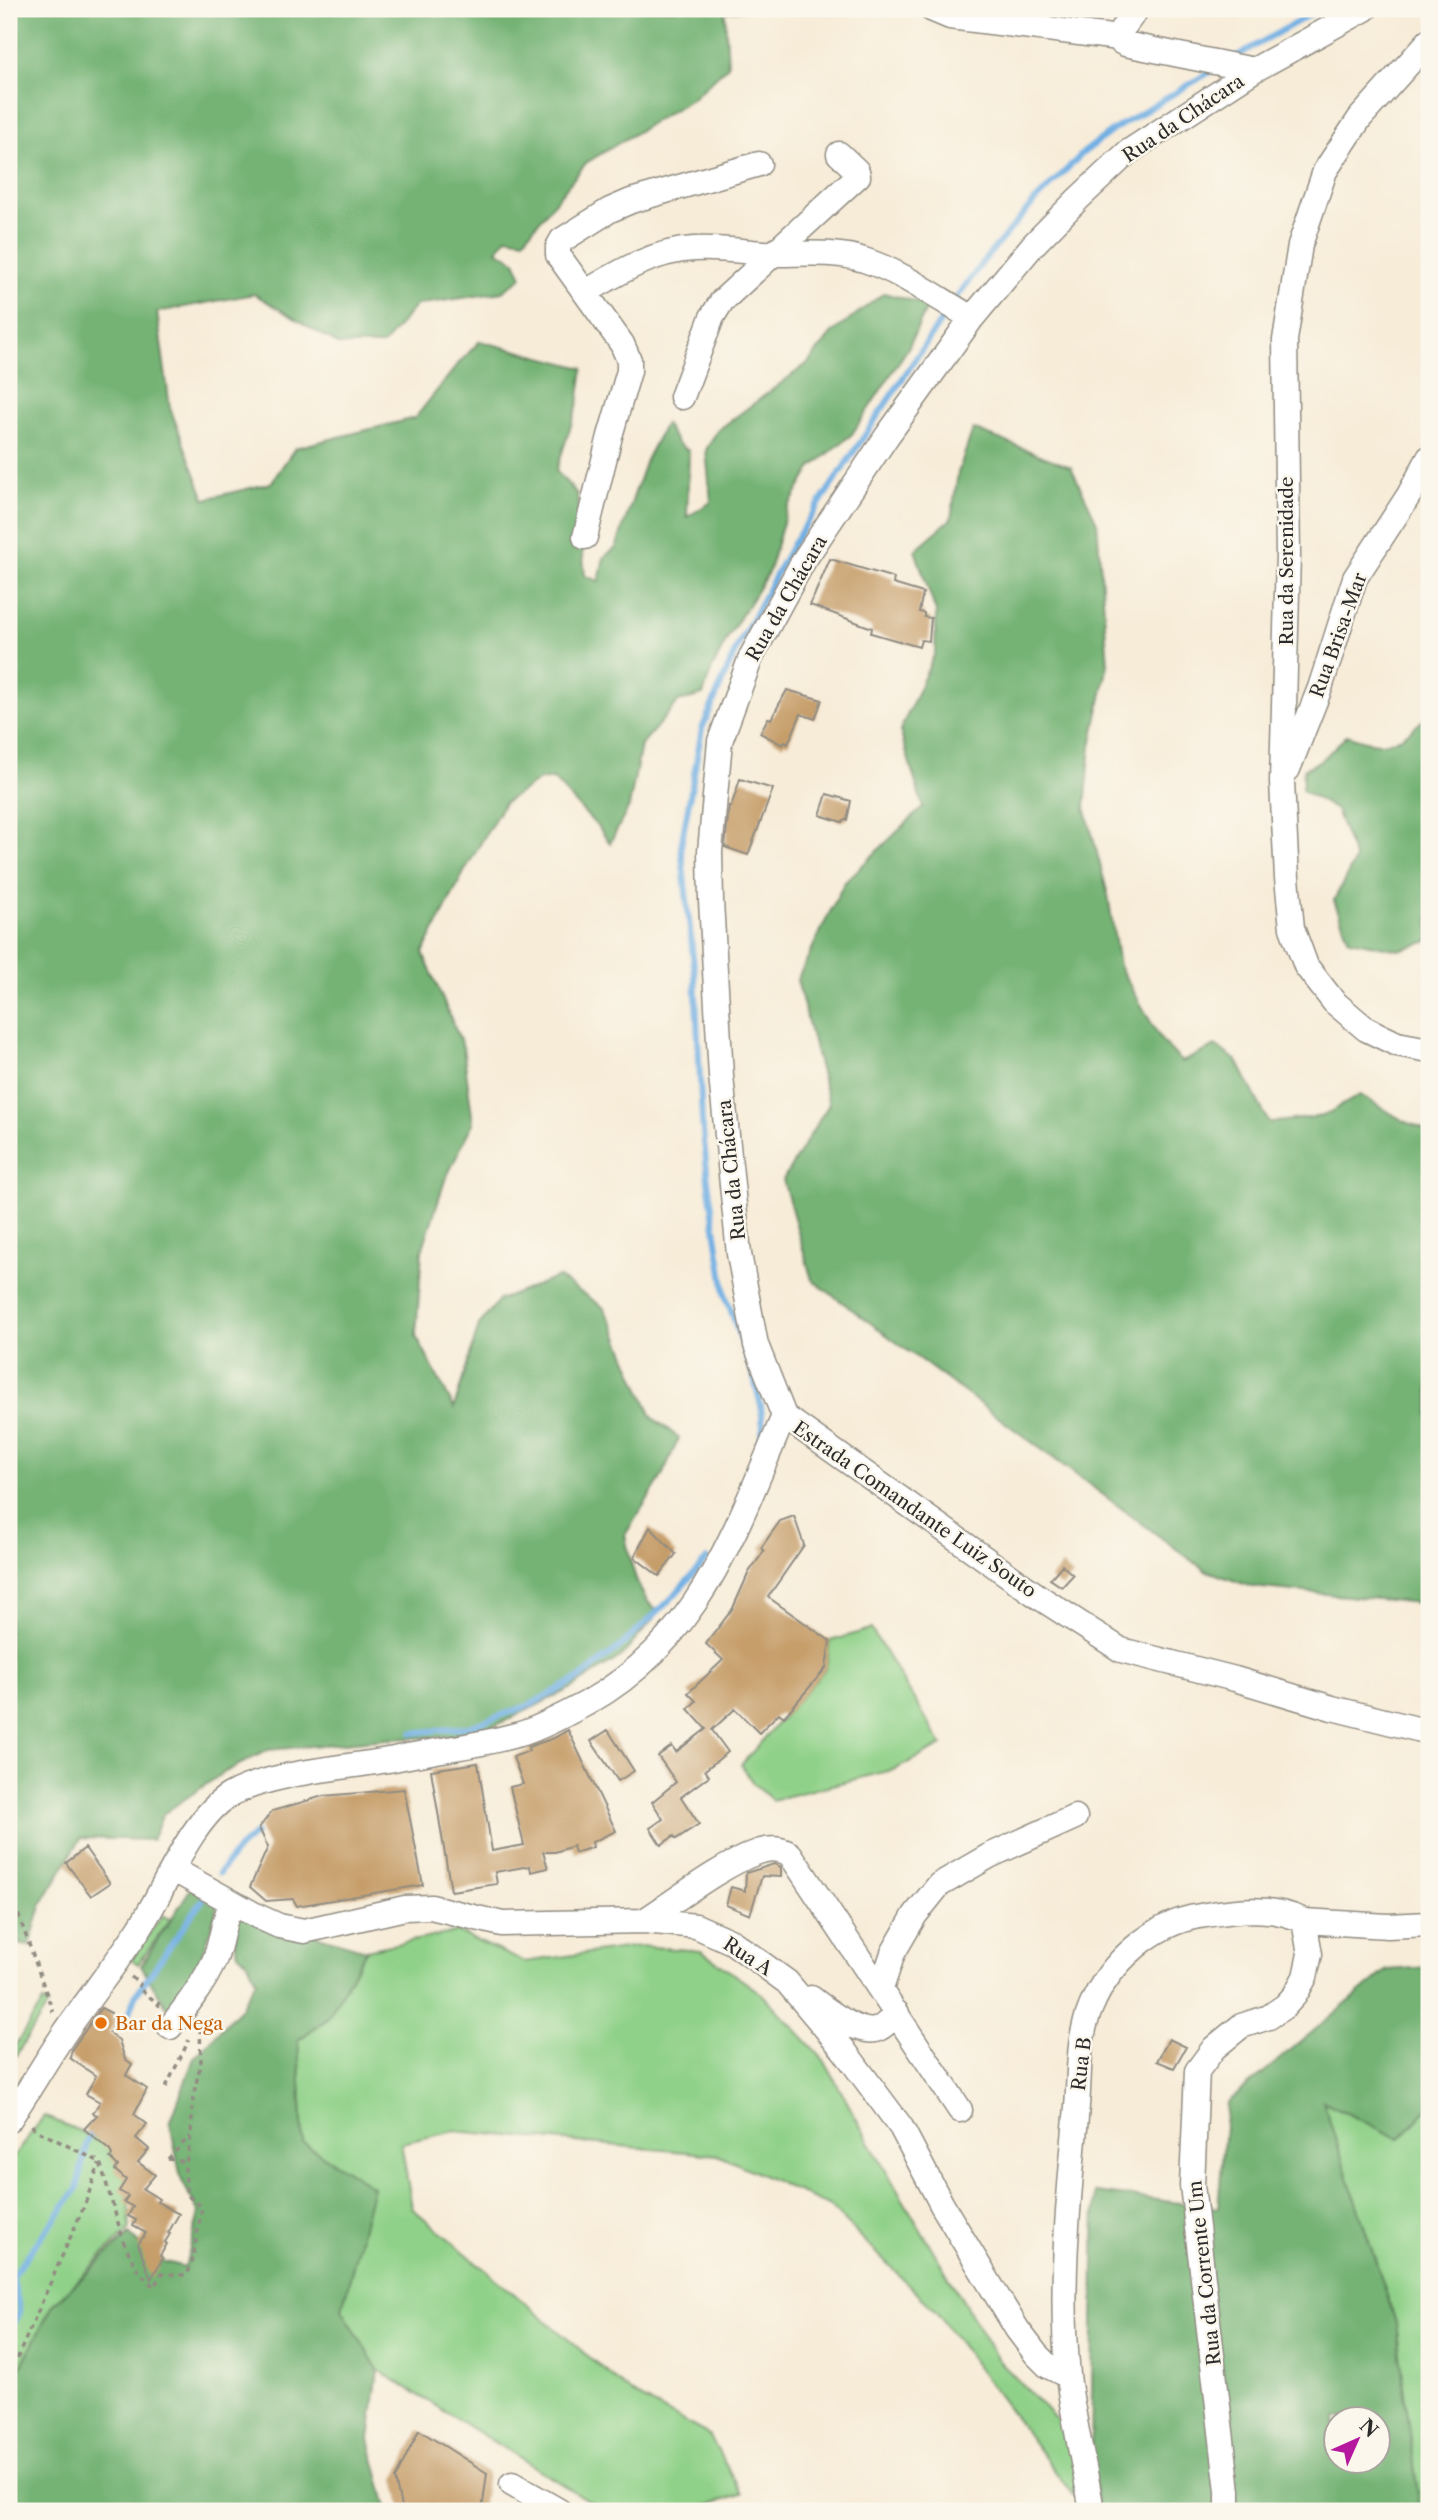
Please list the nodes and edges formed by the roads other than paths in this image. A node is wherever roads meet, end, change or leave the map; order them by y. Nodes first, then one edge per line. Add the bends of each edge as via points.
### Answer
1 (931, 9) edge
2 (1137, 9) edge
3 (1365, 9) edge
4 (1119, 38) junction
5 (1429, 41) edge
6 (1254, 70) junction
7 (839, 154) dead end
8 (759, 164) dead end
9 (775, 254) junction
10 (586, 292) junction
11 (972, 318) junction
12 (682, 397) dead end
13 (1429, 458) edge
14 (585, 537) dead end
15 (1282, 782) junction
16 (1429, 1050) edge
17 (784, 1416) junction
18 (1429, 1732) edge
19 (1075, 1817) dead end
20 (174, 1870) junction
21 (232, 1903) junction
22 (644, 1921) junction
23 (1304, 1921) junction
24 (1429, 1924) edge
25 (787, 1982) junction
26 (881, 1989) junction
27 (897, 2013) junction
28 (170, 2027) dead end
29 (960, 2110) dead end
30 (13, 2113) edge
31 (1069, 2376) junction
32 (512, 2484) dead end
33 (559, 2511) edge
34 (1091, 2511) edge
35 (1228, 2511) edge

1 - 4 street via 950,17
2 - 4 street
3 - 6 street, Rua da Chácara
4 - 6 street via 1125,44
5 - 15 street, Rua da Serenidade via 1360,118 1325,170 1300,245 1285,340 1288,554
6 - 11 street, Rua da Chácara via 1129,152 1033,245
7 - 9 street via 858,176
8 - 10 street via 631,201 562,240 558,255
9 - 10 street via 693,249 668,253 621,271
9 - 11 street via 861,258
9 - 12 street via 722,301
10 - 14 street via 622,344 629,371
11 - 17 street, Rua da Chácara via 804,560 751,657 720,741 710,852 721,1076 742,1267 756,1345
13 - 15 street, Rua Brisa-Mar via 1355,578 1320,688
15 - 16 street, Rua da Serenidade via 1292,928 1306,966 1334,1002 1366,1029 1398,1044
17 - 18 street, Estrada Comandante Luiz Souto via 1121,1650
17 - 20 street, Estrada Comandante Luiz Souto via 704,1590 669,1639 618,1684 593,1701 518,1735 250,1786 229,1796 199,1824
19 - 26 street via 989,1856 939,1885 893,1953
20 - 21 street, Rua A
20 - 30 street, Estrada Comandante Luiz Souto
21 - 22 street, Rua A via 279,1926 304,1931 405,1908 431,1907 502,1924
21 - 28 street via 214,1960
22 - 25 street, Rua A via 695,1926 732,1942
22 - 26 street via 757,1852 781,1849 790,1854
23 - 24 street
23 - 31 street, Rua B via 1262,1910 1185,1918 1136,1947 1109,1974 1091,2008 1078,2058 1067,2206
23 - 35 street, Rua da Corrente Um via 1310,1954 1295,1994 1269,2017 1241,2026 1214,2048 1197,2071 1192,2185
25 - 27 street via 862,2029 882,2026
25 - 31 street, Rua A via 901,2127 1017,2329 1048,2365
26 - 27 street
27 - 29 street
31 - 34 street, Rua B
32 - 33 street

